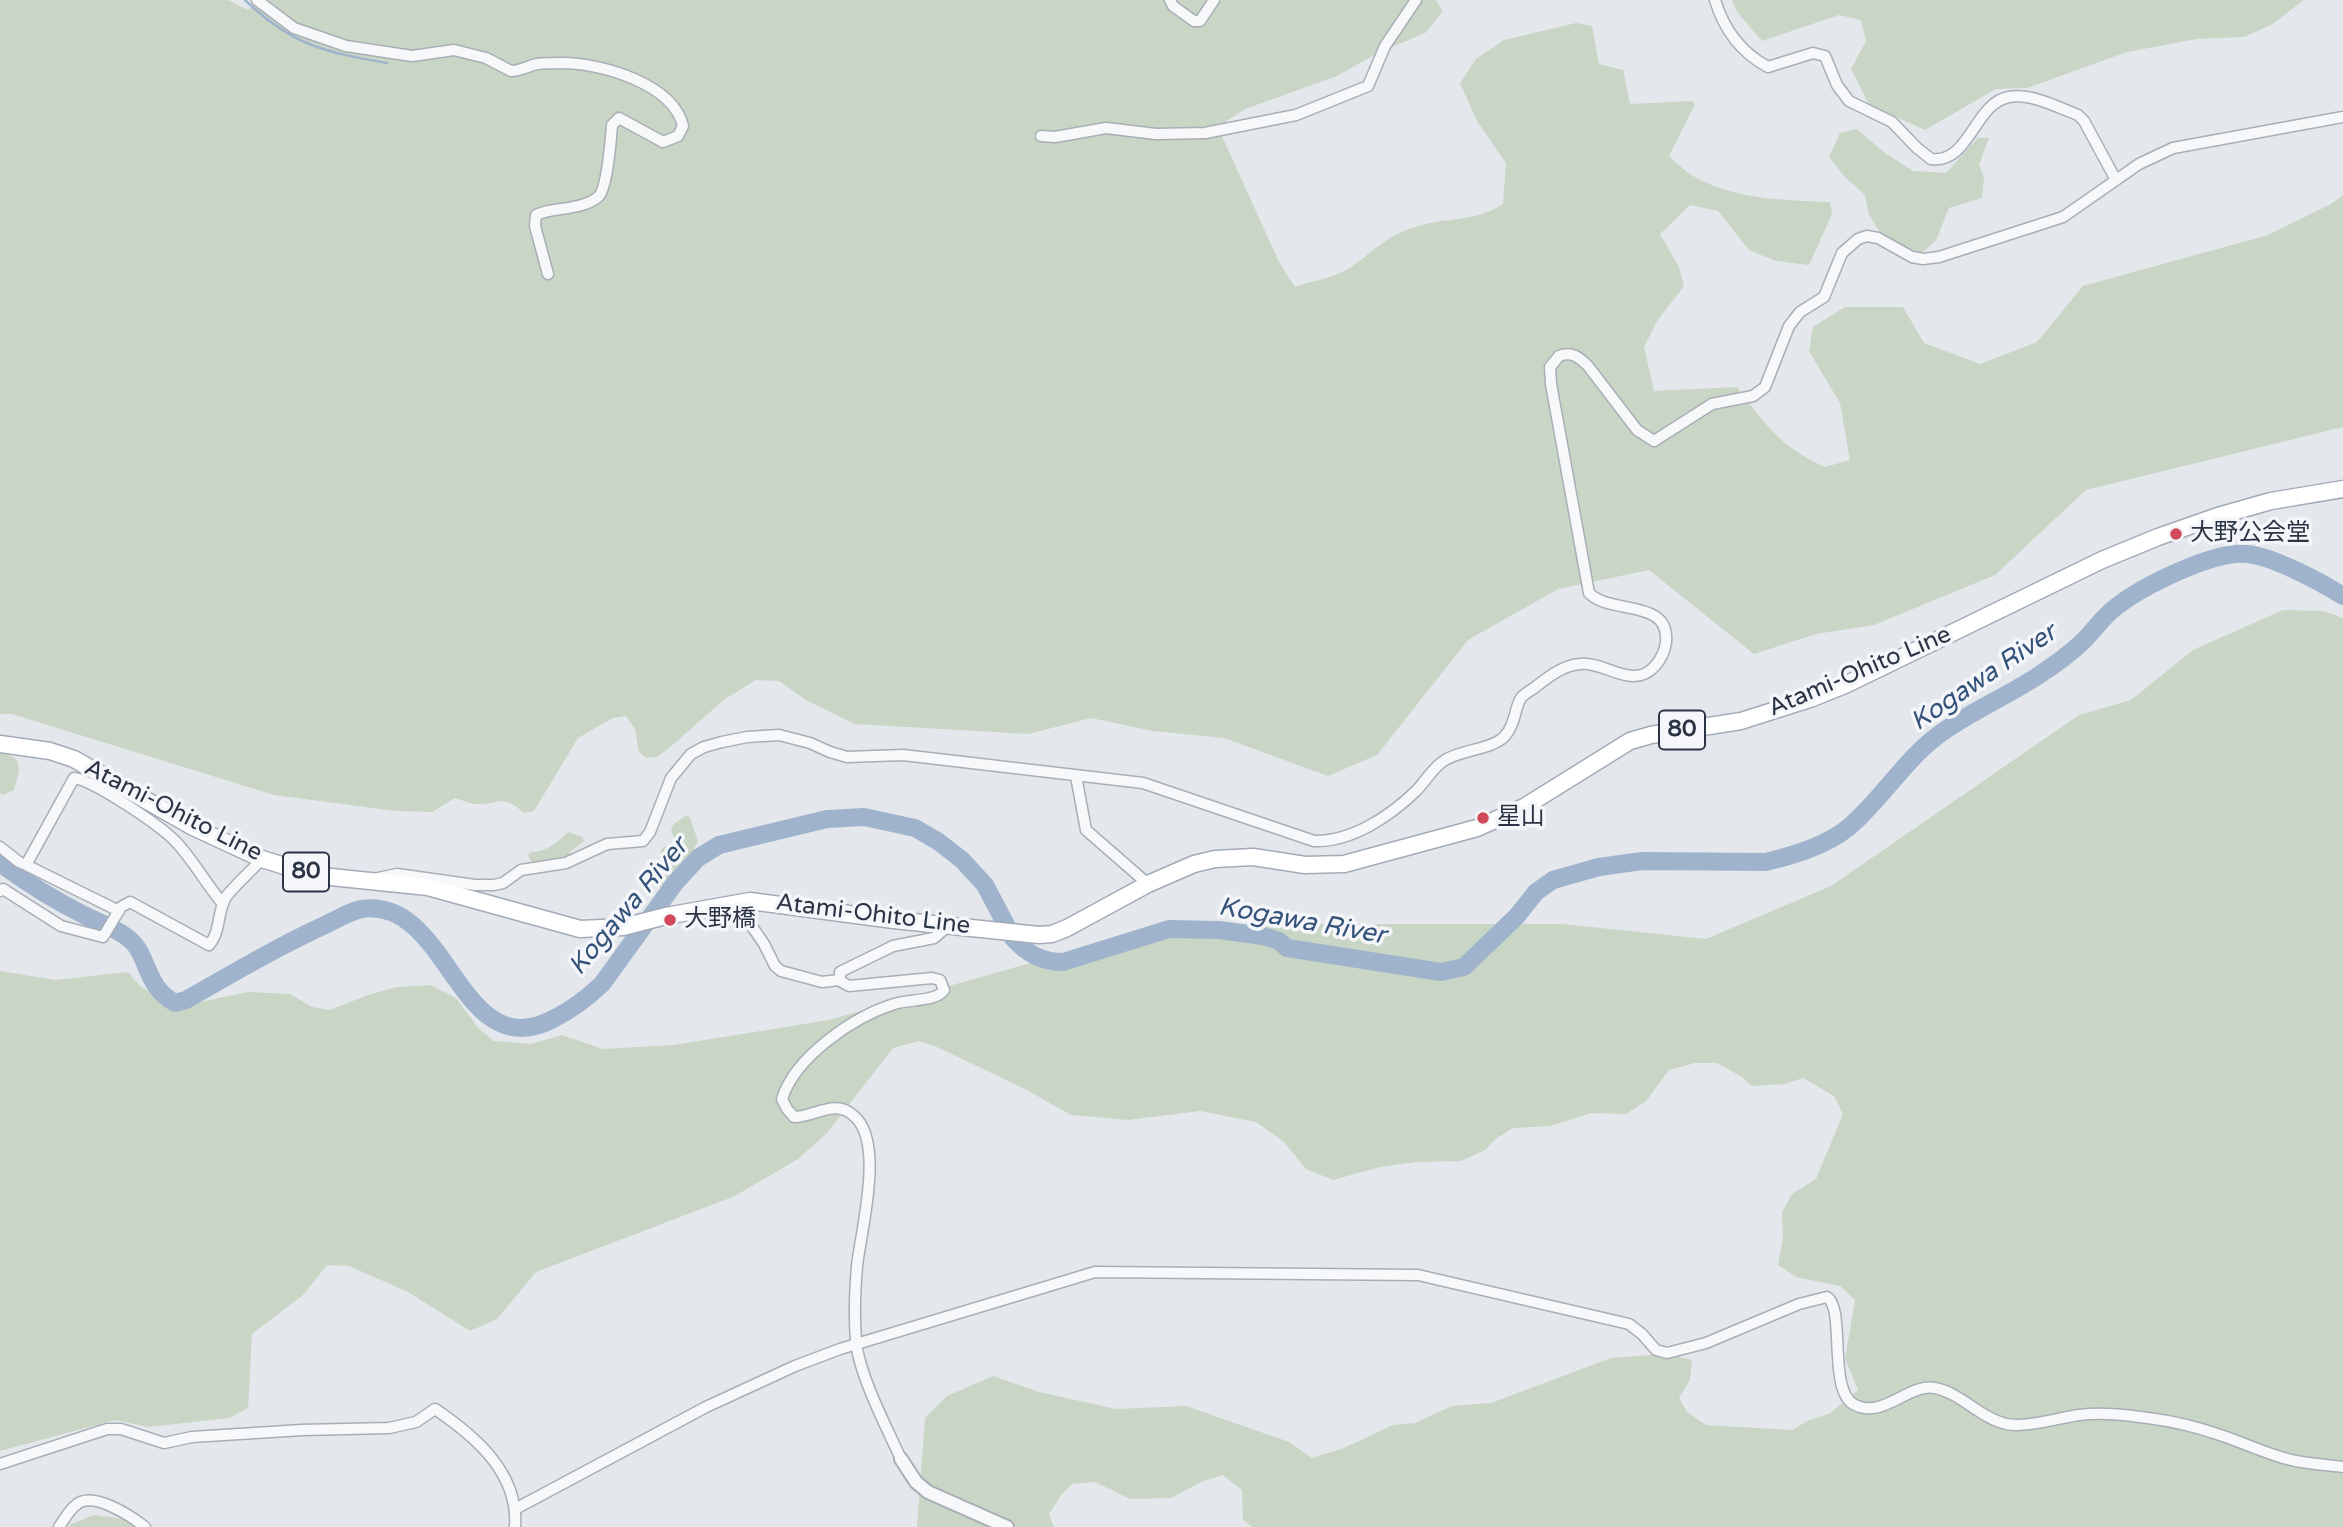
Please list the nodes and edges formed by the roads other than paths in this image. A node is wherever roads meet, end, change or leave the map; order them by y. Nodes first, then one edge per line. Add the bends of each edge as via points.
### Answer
1 (257, 0) edge
2 (1170, 0) edge
3 (1214, 0) edge
4 (1416, 0) edge
5 (1715, 0) edge
6 (2343, 117) edge
7 (1041, 136) dead end
8 (2116, 180) junction
9 (548, 274) dead end
10 (2343, 489) edge
11 (0, 744) edge
12 (1076, 776) junction
13 (0, 848) edge
14 (262, 859) junction
15 (26, 865) junction
16 (371, 880) junction
17 (1148, 884) junction
18 (0, 891) edge
19 (736, 903) junction
20 (223, 904) junction
21 (118, 914) junction
22 (948, 926) junction
23 (839, 980) junction
24 (856, 1345) junction
25 (901, 1459) joint
26 (0, 1464) edge
27 (2343, 1466) edge
28 (517, 1508) junction
29 (59, 1527) edge
30 (145, 1527) edge
31 (515, 1527) edge
32 (1007, 1527) edge

1 - 9 street via 294,28 346,46 412,56 454,50 486,58 511,71 537,64 580,64 640,80 671,104 683,126 678,136 663,142 619,118 612,125 600,195 536,215
2 - 3 street via 1194,21 1200,20
4 - 7 street via 1385,46 1368,86 1322,106 1205,133 1106,128
5 - 8 street via 1726,30 1758,62 1768,67 1813,53 1825,56 1849,101 1892,122 1931,159 1961,148 1998,101 2023,97 2078,115
6 - 8 street via 2173,148
8 - 12 street via 2063,217 1939,257 1912,257 1878,238 1858,239 1842,253 1824,297 1789,326 1765,387 1753,396 1712,404 1661,439 1654,441 1637,430 1580,358 1565,354 1554,361 1551,384 1589,593 1598,600 1654,615 1664,626 1666,646 1646,673 1620,674 1590,664 1563,670 1524,696 1513,723 1499,740 1441,762 1417,790 1375,823 1330,841 1304,839 1143,783
10 - 17 main road, Atami-Ohito Line / 80 via 2272,501 2158,537 1810,699 1741,721 1630,741 1524,807 1477,828 1337,864 1305,865 1253,857 1215,859
11 - 14 main road, Atami-Ohito Line / 80 via 74,759 193,827
12 - 16 street via 903,755 847,757 779,735 747,737 704,747 682,762 643,841 607,844 566,863 521,870 494,885 397,874
12 - 17 street via 1086,830
13 - 15 street
14 - 16 main road, Atami-Ohito Line / 80 via 322,876
14 - 20 street
15 - 20 street via 72,779 77,778 169,836
15 - 21 street
16 - 19 main road, Atami-Ohito Line / 80 via 428,887 580,929 633,925
17 - 22 main road, Atami-Ohito Line / 80 via 1060,931 1039,935
18 - 21 street via 61,926 103,937
19 - 22 main road, Atami-Ohito Line / 80 via 770,902
19 - 23 street via 781,971 822,982
20 - 21 street via 209,945 130,902
22 - 23 street via 934,938 893,946 857,962 841,972
23 - 24 street via 849,986 932,978 940,980 944,990 937,997 892,1004 848,1025 795,1073 782,1099 794,1117 825,1108 841,1109 854,1115 864,1129 870,1163 857,1267
24 - 25 street
24 - 27 street via 1095,1272 1419,1275 1629,1324 1656,1350 1667,1353 1827,1297 1834,1304 1843,1387 1849,1401 1858,1407 1884,1405 1933,1387 2005,1424 2083,1415 2148,1418 2218,1434 2294,1460
24 - 28 street via 795,1366 706,1407
25 - 32 street via 928,1492
26 - 28 street via 107,1429 164,1443 192,1437 389,1428 416,1422 435,1409 494,1457
28 - 31 street
29 - 30 street via 77,1503 87,1500 130,1515

